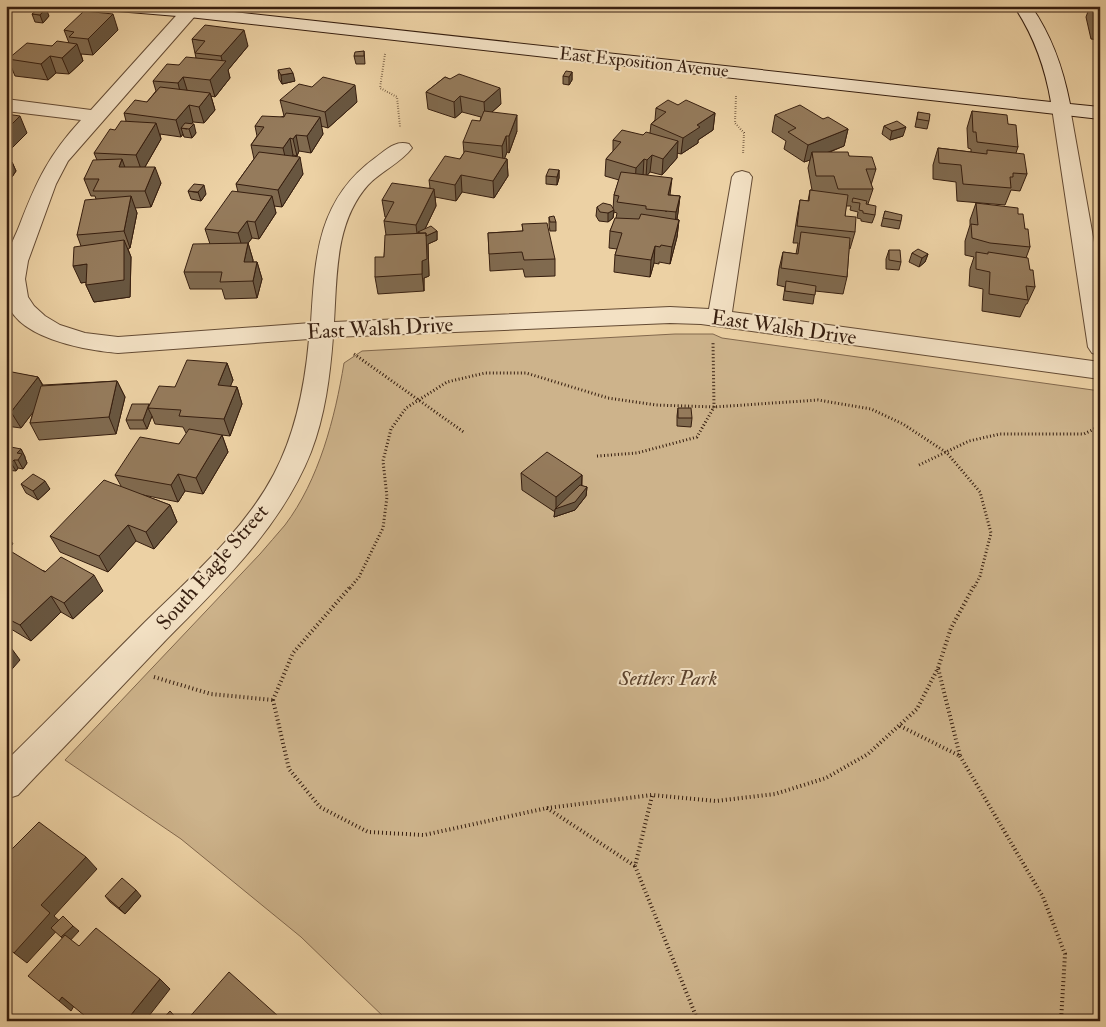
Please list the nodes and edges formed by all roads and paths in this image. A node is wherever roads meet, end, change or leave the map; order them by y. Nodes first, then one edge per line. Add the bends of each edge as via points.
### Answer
1 (117, 6) edge
2 (154, 6) edge
3 (1022, 6) edge
4 (189, 12) junction
5 (389, 34) junction
6 (737, 72) junction
7 (6, 105) edge
8 (1061, 108) junction
9 (1100, 113) edge
10 (95, 116) junction
11 (402, 148) joint
12 (742, 177) joint
13 (12, 261) edge
14 (716, 326) junction
15 (322, 330) junction
16 (1100, 347) edge
17 (1100, 371) edge
18 (418, 400) junction
19 (714, 408) junction
20 (1100, 426) edge
21 (465, 433) dead end
22 (947, 453) junction
23 (597, 456) dead end
24 (919, 465) dead end
25 (938, 668) junction
26 (146, 675) dead end
27 (273, 700) junction
28 (900, 726) junction
29 (960, 756) junction
30 (6, 784) edge
31 (652, 795) junction
32 (547, 808) junction
33 (635, 866) junction
34 (698, 1021) edge
35 (1062, 1021) edge

1 - 4 street, East Exposition Avenue
2 - 4 street, East Exposition Avenue
3 - 8 street via 1046,46 1056,76
4 - 5 street, East Exposition Avenue
4 - 10 street, East Walsh Drive
5 - 6 street, East Exposition Avenue
5 - 11 path via 380,88 397,97
6 - 8 street, East Exposition Avenue
6 - 12 path via 735,123 744,132
7 - 10 street
8 - 9 street, East Exposition Avenue
8 - 16 street
10 - 13 street, East Walsh Drive via 52,170
11 - 15 street, South Eagle Street via 373,168 354,189 333,227 327,249
12 - 14 street
13 - 15 street, East Walsh Drive via 16,296 26,312 62,336 118,345
14 - 15 street, East Walsh Drive via 670,315
14 - 17 street, East Walsh Drive
14 - 19 path
15 - 18 path
15 - 30 street, South Eagle Street via 308,423 280,487 258,521 214,572
18 - 19 path via 447,382 485,373 526,373 608,398
18 - 21 path
18 - 27 path via 406,408 391,429 383,461 387,497 383,528 359,578 293,653
19 - 22 path via 818,400 871,409 904,424
19 - 23 path via 697,437 637,453
20 - 22 path via 1084,434 1000,434 968,441
22 - 24 path
22 - 25 path via 980,492 991,533 980,576 950,628
25 - 28 path via 917,709
25 - 29 path
26 - 27 path via 211,694
27 - 32 path via 289,769 320,807 368,832 424,835
28 - 29 path
28 - 31 path via 868,754 826,778 775,794 716,801
29 - 35 path via 1043,897 1065,954
31 - 32 path
31 - 33 path
32 - 33 path
33 - 34 path

